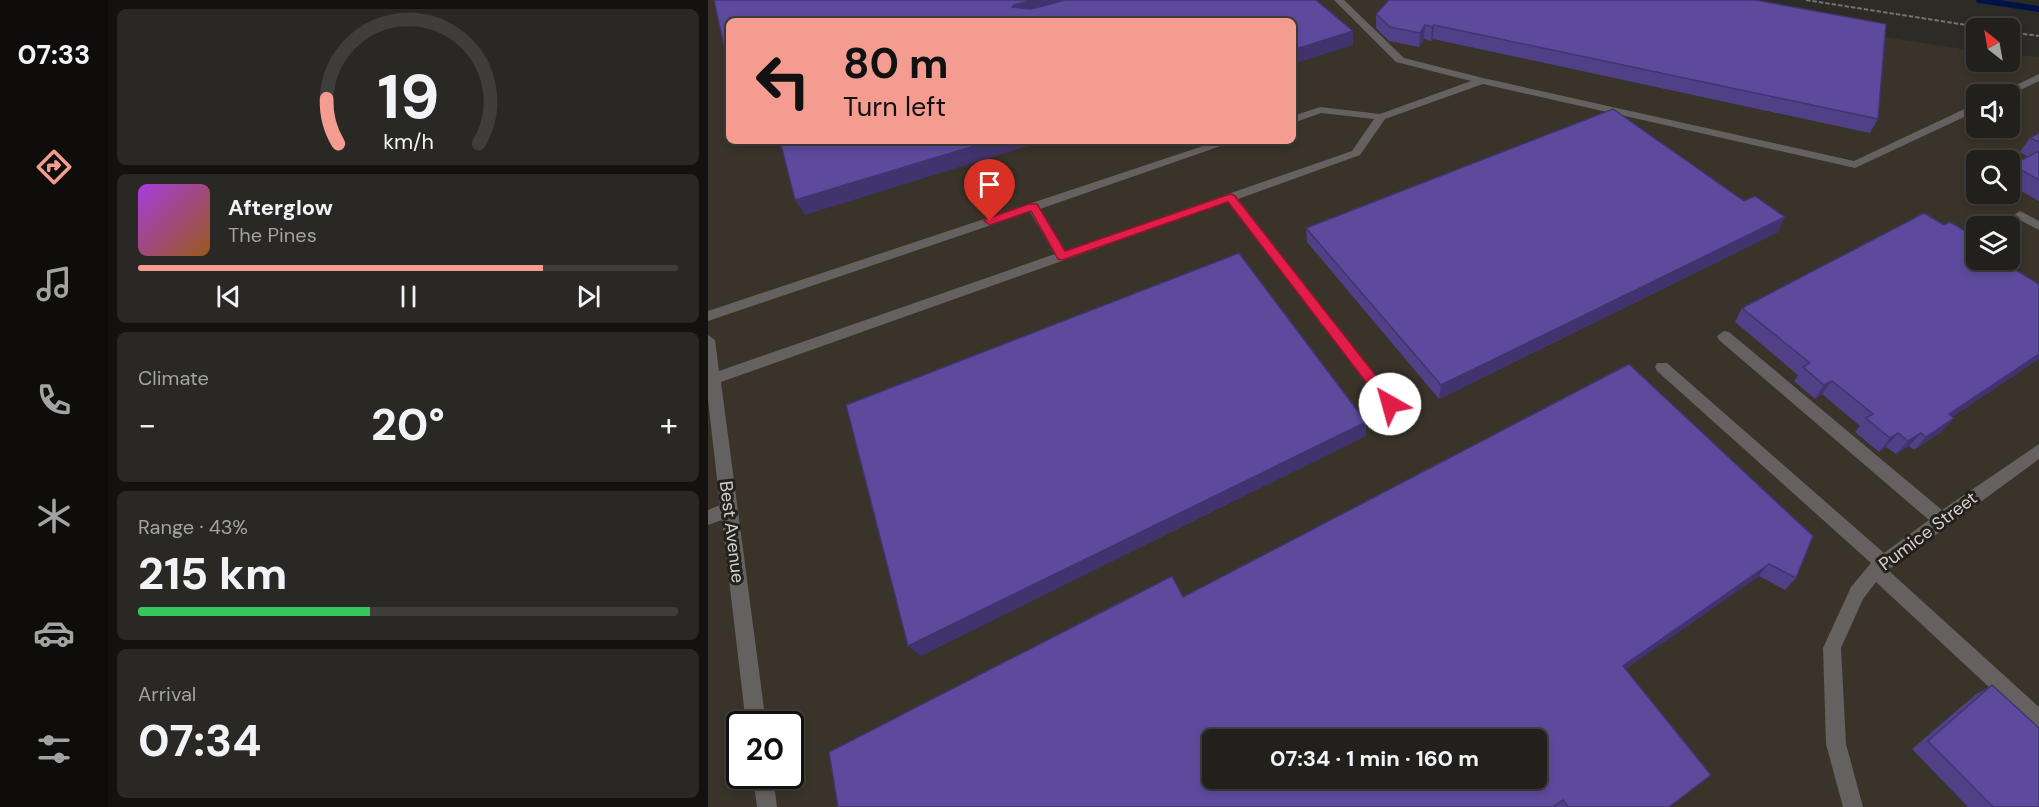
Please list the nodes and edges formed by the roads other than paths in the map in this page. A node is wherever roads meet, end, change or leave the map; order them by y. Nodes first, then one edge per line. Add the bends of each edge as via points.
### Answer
1 (1339, 0) edge
2 (2039, 77) edge
3 (1482, 81) junction
4 (2020, 86) edge
5 (1966, 112) edge
6 (1381, 117) junction
7 (1296, 119) edge
8 (1220, 144) edge
9 (1230, 197) junction
10 (1033, 207) junction
11 (2019, 215) dead end
12 (2039, 226) edge
13 (1062, 256) junction
14 (708, 316) edge
15 (1724, 336) dead end
16 (708, 345) edge
17 (1662, 367) dead end
18 (713, 379) junction
19 (1390, 404) dead end
20 (714, 442) edge
21 (2039, 450) edge
22 (729, 509) junction
23 (708, 518) edge
24 (1941, 520) junction
25 (1879, 567) junction
26 (754, 711) edge
27 (2039, 720) edge
28 (764, 789) edge
29 (766, 807) edge
30 (1854, 807) edge

1 - 3 street via 1400,60
2 - 4 street
3 - 5 street via 1855,165
3 - 6 street
6 - 7 street via 1320,110
6 - 9 street via 1356,153
8 - 10 street
9 - 13 street
9 - 19 street
10 - 13 street
10 - 14 street
11 - 12 street
13 - 18 street
15 - 24 street
16 - 18 street, Best Avenue
17 - 25 street
18 - 20 street, Best Avenue
20 - 22 street, Best Avenue
21 - 24 street, Pumice Street
22 - 23 street
22 - 26 street, Best Avenue
24 - 25 street, Pumice Street
25 - 27 street
25 - 30 street, Pumice Street via 1857,593 1832,648 1836,744
28 - 29 street

